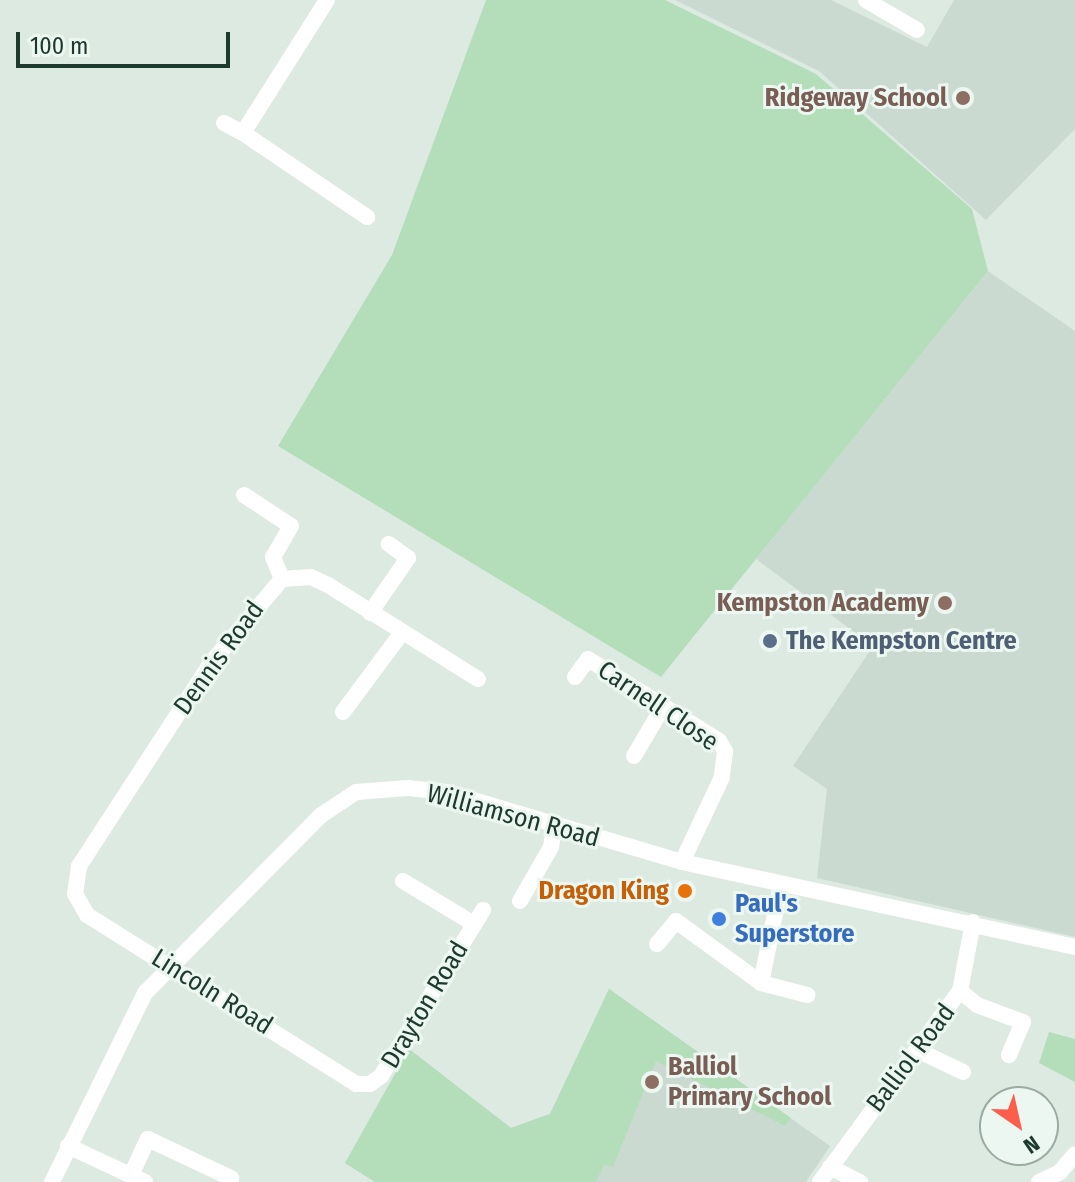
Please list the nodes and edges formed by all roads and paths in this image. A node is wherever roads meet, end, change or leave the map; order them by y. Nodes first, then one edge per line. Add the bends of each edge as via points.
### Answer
1 (327, 0) edge
2 (866, 0) edge
3 (917, 30) dead end
4 (224, 123) dead end
5 (243, 133) junction
6 (367, 217) dead end
7 (244, 495) dead end
8 (389, 544) dead end
9 (282, 579) junction
10 (370, 613) junction
11 (401, 634) junction
12 (575, 677) dead end
13 (478, 679) dead end
14 (663, 707) junction
15 (343, 712) dead end
16 (634, 756) dead end
17 (554, 828) junction
18 (682, 862) junction
19 (403, 881) dead end
20 (781, 885) junction
21 (75, 894) joint
22 (520, 901) dead end
23 (973, 922) junction
24 (657, 944) dead end
25 (1075, 947) edge
26 (171, 965) junction
27 (761, 983) junction
28 (960, 991) junction
29 (807, 995) dead end
30 (917, 1050) junction
31 (1009, 1055) dead end
32 (963, 1072) dead end
33 (356, 1084) joint
34 (68, 1146) junction
35 (1075, 1154) edge
36 (830, 1167) junction
37 (138, 1178) edge
38 (231, 1178) dead end
39 (52, 1182) edge
40 (820, 1182) edge
41 (860, 1182) edge
42 (1039, 1182) edge

1 - 5 street
2 - 3 street
4 - 5 street
5 - 6 street
7 - 9 street via 291,526 273,557
8 - 10 street via 408,558
9 - 10 street, Dennis Road via 311,577
9 - 21 street, Dennis Road via 211,663 79,866
10 - 11 street, Dennis Road
11 - 13 street, Dennis Road
11 - 15 street
12 - 14 street, Carnell Close via 588,659
14 - 16 street
14 - 18 street, Carnell Close via 719,741 725,751 722,777
17 - 18 street, Williamson Road
17 - 22 street via 543,865
17 - 26 street, Williamson Road via 446,792 356,792 320,816
18 - 20 street, Williamson Road
19 - 33 street, Drayton Road via 478,917 381,1076 370,1084
20 - 23 street, Williamson Road
20 - 27 street
21 - 26 street, Lincoln Road via 87,915
23 - 25 street, Williamson Road
23 - 28 street, Balliol Road
24 - 27 street via 676,921
26 - 33 street, Lincoln Road
26 - 34 street, Williamson Road via 131,1015
27 - 29 street
28 - 30 street, Balliol Road
28 - 31 street via 977,1005 1023,1022
30 - 32 street
30 - 36 street, Balliol Road
34 - 37 street
34 - 39 street, Williamson Road
35 - 42 street via 1060,1172
36 - 40 street, Balliol Road
36 - 41 street
37 - 38 street via 148,1139

